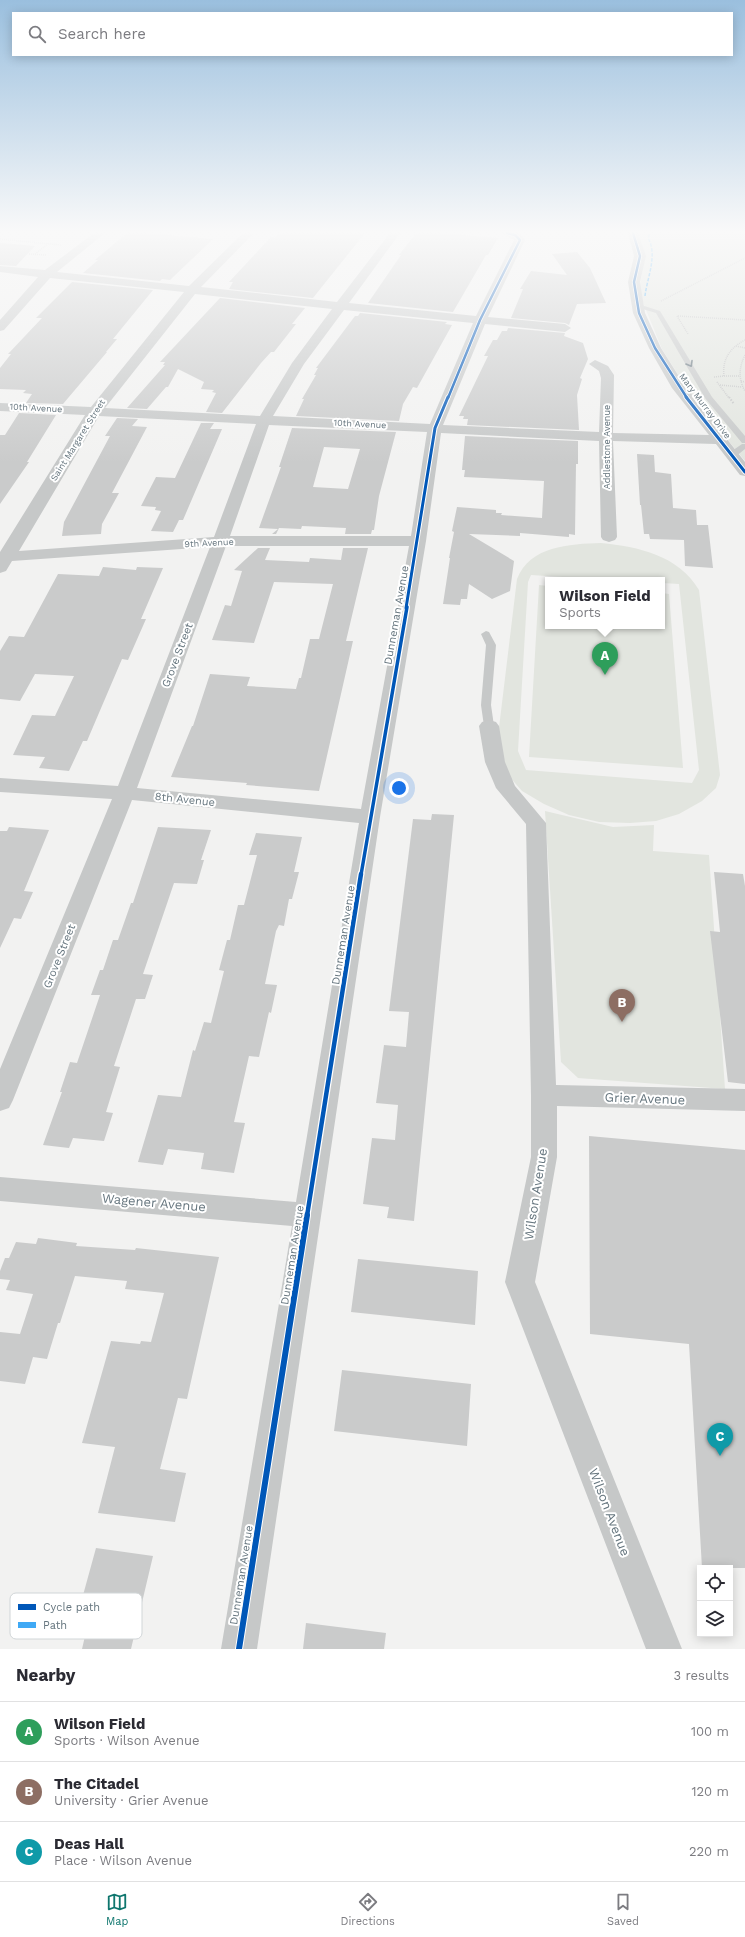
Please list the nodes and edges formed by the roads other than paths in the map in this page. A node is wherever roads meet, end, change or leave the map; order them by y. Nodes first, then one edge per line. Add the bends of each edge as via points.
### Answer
1 (15, 310) edge
2 (176, 310) edge
3 (337, 310) edge
4 (380, 310) edge
5 (484, 310) edge
6 (640, 310) edge
7 (651, 310) edge
8 (480, 320) junction
9 (0, 327) edge
10 (565, 328) dead end
11 (595, 364) dead end
12 (0, 407) edge
13 (95, 411) junction
14 (264, 420) junction
15 (435, 428) junction
16 (606, 437) junction
17 (720, 440) junction
18 (745, 441) edge
19 (745, 446) edge
20 (732, 455) junction
21 (745, 472) edge
22 (609, 537) dead end
23 (220, 541) junction
24 (418, 542) junction
25 (2, 561) edge
26 (486, 634) dead end
27 (489, 726) joint
28 (0, 785) edge
29 (125, 793) junction
30 (370, 817) junction
31 (544, 1095) junction
32 (0, 1100) edge
33 (745, 1100) edge
34 (0, 1189) edge
35 (308, 1215) junction
36 (239, 1649) edge
37 (664, 1649) edge

1 - 9 street
2 - 13 street, Saint Margaret Street
3 - 14 street, Grove Street via 298,363
4 - 8 street
5 - 8 street, Dunneman Avenue
6 - 17 street, Mary Murray Drive via 655,348 679,388
7 -> 18 lane via 658,312 710,398
8 - 10 street
8 - 15 street, Dunneman Avenue
11 - 16 street, Addlestone Avenue via 602,366 608,374
12 - 13 street, 10th Avenue
13 - 14 street, 10th Avenue
13 - 25 street, Saint Margaret Street
14 - 15 street, 10th Avenue
14 - 23 street, Grove Street
15 - 16 street, 10th Avenue
15 - 24 street, Dunneman Avenue
16 - 17 street, 10th Avenue
16 - 22 street, Addlestone Avenue
17 - 20 street, Mary Murray Drive
19 - 20 lane
20 - 21 street, Mary Murray Drive
23 - 24 street, 9th Avenue
23 - 25 street, 9th Avenue
23 - 29 street, Grove Street
24 - 30 street, Dunneman Avenue
26 - 27 lane via 491,646 486,705
27 - 31 street, Wilson Avenue via 495,762 506,788 536,823
28 - 29 street, 8th Avenue
29 - 30 street, 8th Avenue
29 - 32 street, Grove Street
30 - 35 street, Dunneman Avenue
31 - 33 street, Grier Avenue
31 - 37 street, Wilson Avenue via 544,1156 520,1282
34 - 35 street, Wagener Avenue
35 - 36 street, Dunneman Avenue

